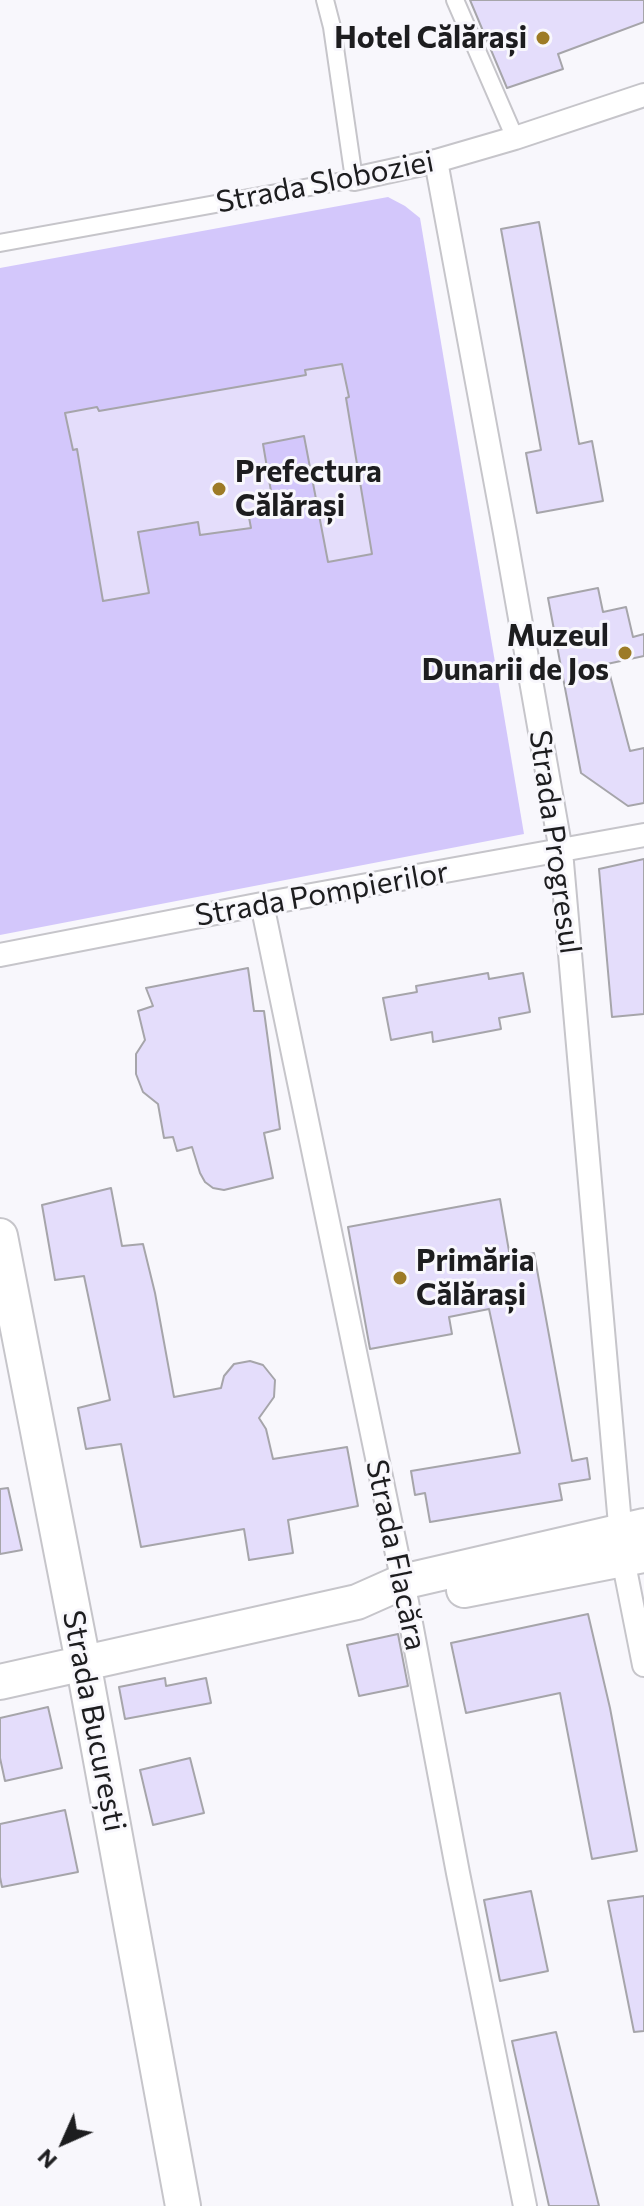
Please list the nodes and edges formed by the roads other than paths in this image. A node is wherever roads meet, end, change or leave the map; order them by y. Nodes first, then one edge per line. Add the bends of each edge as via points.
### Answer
1 (325, 0) edge
2 (455, 0) edge
3 (644, 95) edge
4 (515, 138) junction
5 (436, 161) junction
6 (354, 179) junction
7 (0, 243) edge
8 (644, 835) edge
9 (561, 851) junction
10 (262, 904) junction
11 (0, 955) edge
12 (0, 1236) edge
13 (633, 1543) edge
14 (404, 1592) junction
15 (83, 1662) junction
16 (644, 1665) edge
17 (0, 1682) edge
18 (183, 2206) edge
19 (525, 2206) edge

1 - 6 street
2 - 4 street
3 - 4 street, Strada Sloboziei
4 - 5 street, Strada Sloboziei
5 - 6 street, Strada Sloboziei
5 - 9 street, Strada Progresul
6 - 7 street, Strada Sloboziei
8 - 9 street, Strada Pompierilor
9 - 10 street, Strada Pompierilor
9 - 13 street, Strada Progresul
10 - 11 street, Strada Pompierilor
10 - 14 street, Strada Flacăra
12 - 15 main road, Strada București
13 - 14 main road
13 - 16 street, Strada Progresul
14 - 15 main road
14 - 19 street, Strada Flacăra
15 - 17 main road
15 - 18 main road, Strada București

